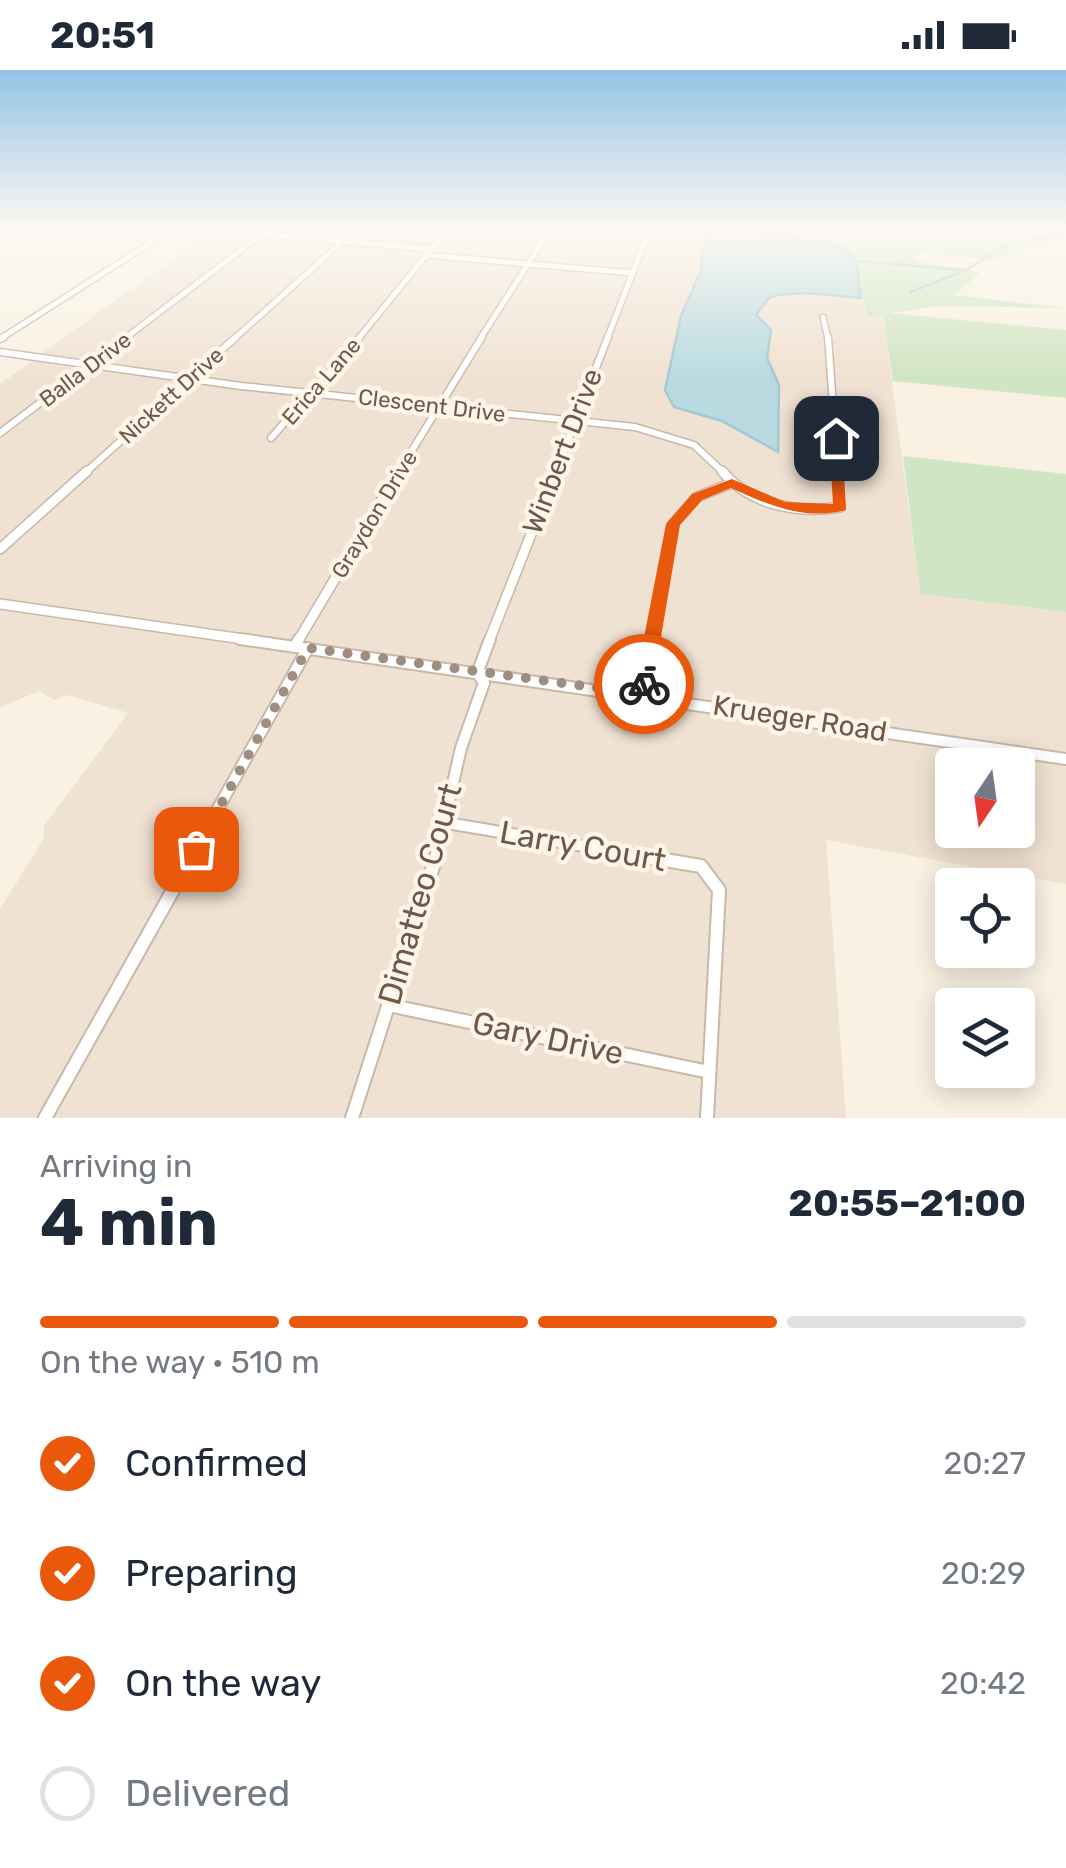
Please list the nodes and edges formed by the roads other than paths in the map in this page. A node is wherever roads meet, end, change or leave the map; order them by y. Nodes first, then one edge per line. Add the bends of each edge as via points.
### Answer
1 (93, 280) edge
2 (202, 280) edge
3 (300, 280) edge
4 (409, 280) edge
5 (519, 280) edge
6 (629, 280) edge
7 (823, 317) dead end
8 (0, 339) edge
9 (0, 352) edge
10 (89, 366) junction
11 (188, 379) junction
12 (312, 392) junction
13 (438, 406) junction
14 (574, 422) junction
15 (0, 433) edge
16 (271, 438) dead end
17 (732, 483) junction
18 (840, 507) joint
19 (0, 549) edge
20 (0, 604) edge
21 (302, 646) junction
22 (477, 671) junction
23 (642, 694) junction
24 (1066, 759) edge
25 (446, 823) junction
26 (388, 1005) junction
27 (709, 1072) junction
28 (46, 1118) edge
29 (352, 1118) edge
30 (707, 1118) edge

1 - 8 street
2 - 10 street, Balla Drive
3 - 11 street, Nickett Drive
4 - 12 street, Erica Lane
5 - 13 street, Graydon Drive
6 - 14 street, Winbert Drive
7 - 18 street
9 - 10 street, Clescent Drive
10 - 11 street, Clescent Drive
10 - 15 street, Balla Drive
11 - 12 street, Clescent Drive
11 - 19 street, Nickett Drive
12 - 13 street, Clescent Drive
12 - 16 street, Erica Lane
13 - 14 street, Clescent Drive
13 - 21 street, Graydon Drive
14 - 17 street, Clescent Drive via 668,434 706,452
14 - 22 street, Winbert Drive
17 - 18 street, Clescent Drive via 782,506
17 - 23 street via 697,497 673,524
20 - 21 street, Krueger Road
21 - 22 street, Krueger Road
21 - 28 street
22 - 23 street, Krueger Road
22 - 25 street, Dimatteo Court via 484,683 461,748
23 - 24 street, Krueger Road
25 - 26 street, Dimatteo Court
25 - 27 street, Larry Court via 700,866 720,890
26 - 27 street, Gary Drive
26 - 29 street, Dimatteo Court
27 - 30 street, Larry Court

